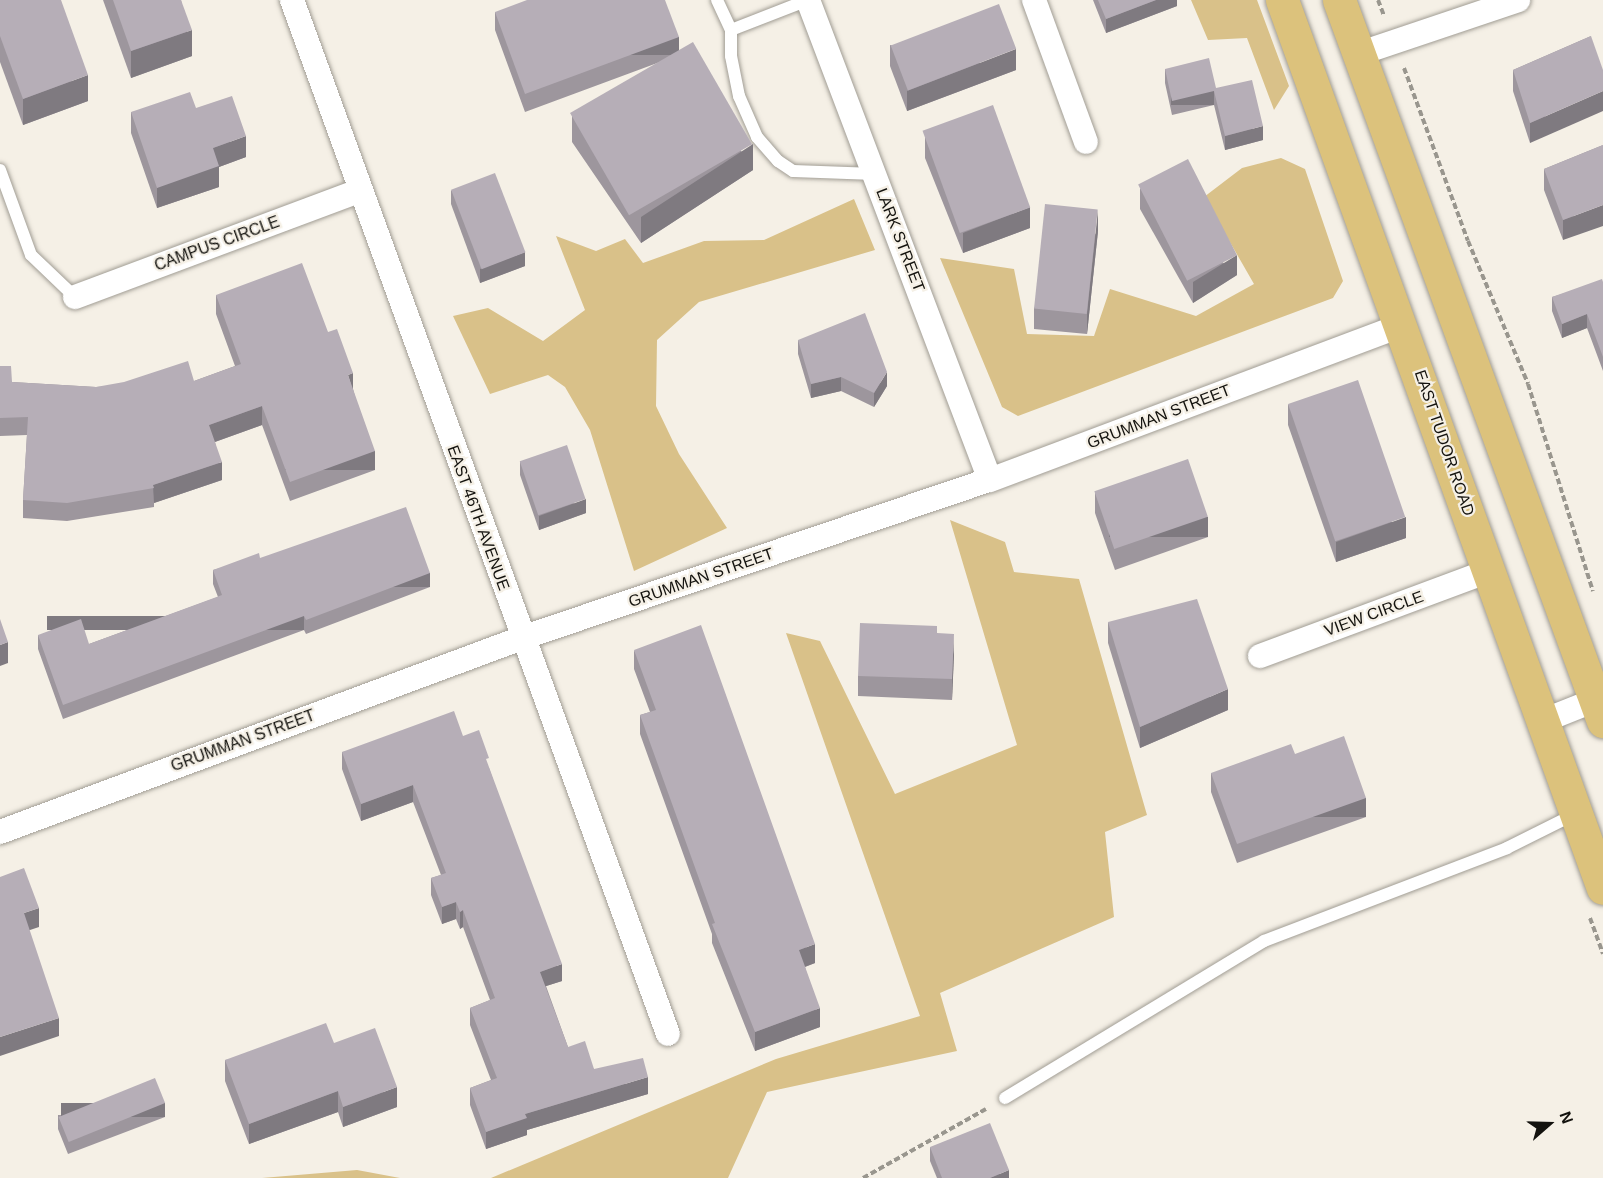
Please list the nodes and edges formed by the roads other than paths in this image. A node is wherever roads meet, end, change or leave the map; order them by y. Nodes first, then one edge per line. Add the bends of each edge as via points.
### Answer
1 (292, 0) edge
2 (717, 0) edge
3 (808, 0) edge
4 (1034, 0) edge
5 (1282, 0) edge
6 (1339, 0) edge
7 (1518, 0) edge
8 (731, 30) junction
9 (1358, 54) junction
10 (1086, 142) dead end
11 (0, 170) edge
12 (875, 174) junction
13 (359, 191) junction
14 (75, 297) joint
15 (1402, 325) junction
16 (990, 480) junction
17 (1489, 571) junction
18 (522, 638) junction
19 (1260, 656) dead end
20 (1600, 706) edge
21 (1544, 721) junction
22 (1576, 813) junction
23 (0, 832) edge
24 (1603, 888) edge
25 (668, 1034) dead end
26 (1005, 1098) road end

1 - 13 street, EAST 46TH AVENUE
2 - 8 lane
3 - 8 lane
3 - 12 street, LARK STREET
4 - 10 street
5 - 15 main road, EAST TUDOR ROAD
6 - 9 main road
7 - 9 street
8 - 12 lane via 731,56 739,96 757,137 778,161 793,171
9 - 20 main road
11 - 14 lane via 31,255
12 - 16 street, LARK STREET
13 - 14 street, CAMPUS CIRCLE
13 - 18 street, EAST 46TH AVENUE
15 - 16 street, GRUMMAN STREET
15 - 17 main road, EAST TUDOR ROAD
16 - 18 street, GRUMMAN STREET
17 - 19 street, VIEW CIRCLE
17 - 21 main road, EAST TUDOR ROAD
18 - 23 street, GRUMMAN STREET
18 - 25 street, EAST 46TH AVENUE
20 - 21 street
21 - 22 main road, EAST TUDOR ROAD
22 - 24 main road, EAST TUDOR ROAD
22 - 26 lane via 1497,852 1264,941

